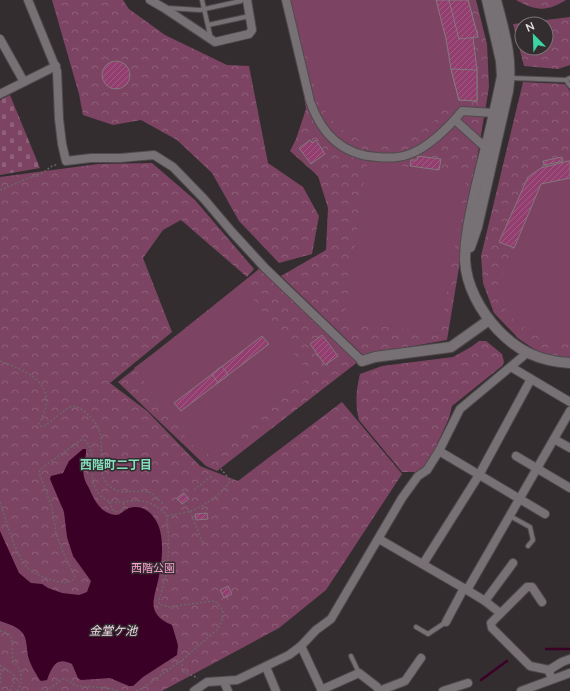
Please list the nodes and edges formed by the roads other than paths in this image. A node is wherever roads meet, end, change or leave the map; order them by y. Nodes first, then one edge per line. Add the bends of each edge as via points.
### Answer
1 (28, 0) edge
2 (150, 0) edge
3 (202, 0) edge
4 (244, 0) edge
5 (286, 0) edge
6 (487, 0) edge
7 (496, 0) edge
8 (161, 4) edge
9 (204, 9) junction
10 (245, 16) dead end
11 (208, 24) junction
12 (0, 39) edge
13 (211, 40) junction
14 (56, 66) junction
15 (510, 78) junction
16 (568, 79) edge
17 (24, 82) junction
18 (570, 86) edge
19 (0, 94) edge
20 (494, 113) junction
21 (455, 120) junction
22 (486, 148) junction
23 (465, 260) junction
24 (489, 320) junction
25 (528, 353) junction
26 (362, 361) joint
27 (570, 363) edge
28 (511, 367) junction
29 (531, 379) junction
30 (570, 402) edge
31 (570, 412) edge
32 (554, 439) junction
33 (570, 448) edge
34 (439, 451) junction
35 (516, 456) dead end
36 (537, 470) junction
37 (479, 475) junction
38 (570, 488) edge
39 (520, 499) junction
40 (545, 514) dead end
41 (510, 516) junction
42 (379, 539) junction
43 (528, 546) dead end
44 (513, 563) dead end
45 (423, 564) junction
46 (466, 589) junction
47 (485, 601) junction
48 (542, 602) dead end
49 (500, 613) junction
50 (446, 622) joint
51 (416, 627) dead end
52 (301, 646) junction
53 (351, 656) dead end
54 (421, 658) dead end
55 (570, 659) edge
56 (266, 667) junction
57 (549, 670) junction
58 (359, 673) junction
59 (570, 673) edge
60 (552, 680) junction
61 (224, 682) junction
62 (468, 683) dead end
63 (322, 690) edge
64 (194, 691) edge
65 (228, 691) edge
66 (276, 691) edge
67 (379, 691) edge
68 (443, 691) edge
69 (521, 691) edge

1 - 14 street
2 - 8 street
3 - 9 lane
4 - 9 lane
4 - 13 street via 252,30 249,34 214,42
5 - 21 street via 315,116 336,143 352,152 370,157 408,155 424,146
6 - 20 street via 502,76
7 - 15 street via 510,60
8 - 9 lane
8 - 13 street
9 - 11 lane
10 - 11 lane
11 - 13 lane
12 - 17 street
14 - 17 street
14 - 26 street via 62,144 66,161 154,154 173,167 264,268
15 - 16 lane
15 - 23 street via 477,227
16 - 18 lane
17 - 19 street
20 - 21 street via 462,111
20 - 22 street
21 - 22 street
22 - 23 street via 468,225
23 - 24 street via 470,284
24 - 25 street via 508,340
24 - 26 street via 451,347
25 - 27 street via 552,362
25 - 28 street
28 - 29 street
28 - 34 street via 460,409
29 - 30 street
29 - 37 street
31 - 32 street
32 - 33 street
32 - 36 street
34 - 37 street
34 - 42 street via 427,470 418,476 402,498
35 - 36 street
36 - 38 street
36 - 39 street
37 - 39 street
37 - 45 street
39 - 40 street
39 - 41 street
41 - 43 lane via 530,527 533,540
41 - 46 street
42 - 45 street
42 - 52 street via 331,619
44 - 47 street
45 - 46 street
46 - 47 street
46 - 50 street
47 - 49 street
48 - 49 street via 532,587 527,587
49 - 57 street via 491,623 492,628 530,666
50 - 51 lane via 428,634
52 - 56 street
52 - 63 street
53 - 58 lane
54 - 67 street via 405,680
55 - 57 street
56 - 61 street via 237,680
56 - 66 street
57 - 60 street
58 - 63 street
58 - 67 street
59 - 60 street
60 - 69 street
61 - 64 street via 207,682
61 - 65 street
62 - 68 street

